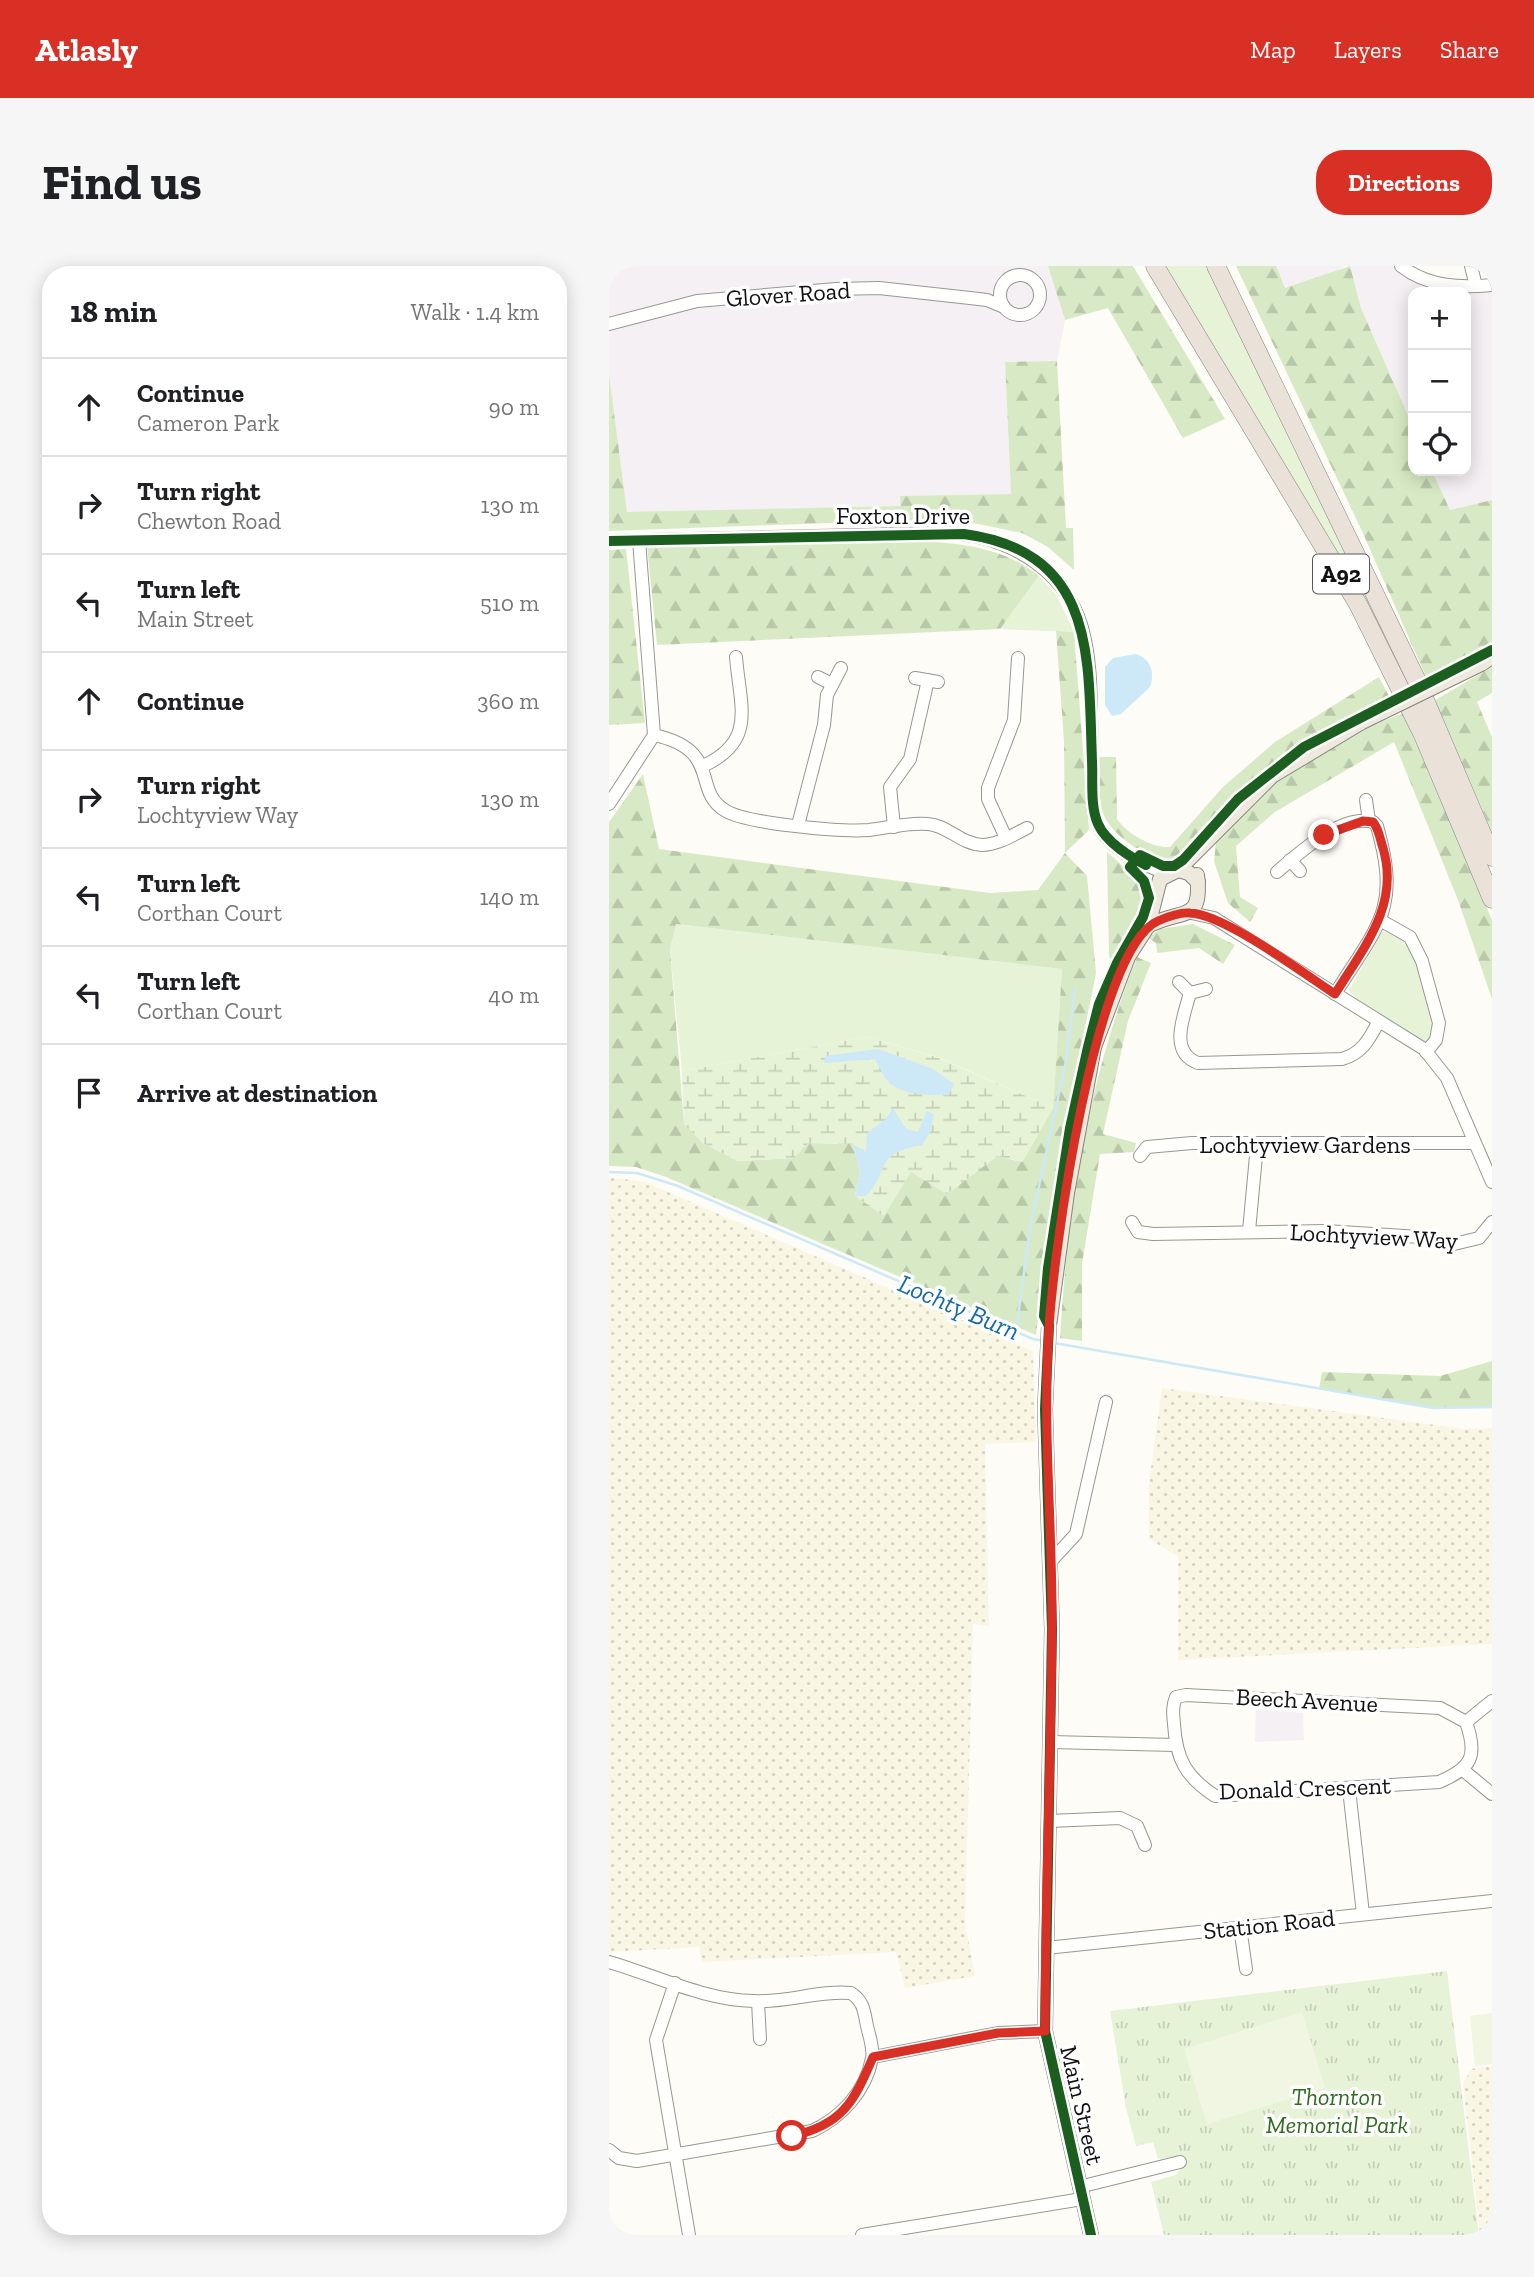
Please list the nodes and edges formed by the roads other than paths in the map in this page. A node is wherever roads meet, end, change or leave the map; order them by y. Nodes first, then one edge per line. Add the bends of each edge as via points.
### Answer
1 (1155, 266) edge
2 (1216, 266) edge
3 (1401, 266) edge
4 (1471, 266) edge
5 (1015, 271) edge
6 (1028, 271) edge
7 (1492, 285) edge
8 (1001, 286) junction
9 (1476, 286) junction
10 (970, 298) junction
11 (1003, 307) junction
12 (609, 324) edge
13 (639, 540) junction
14 (609, 541) edge
15 (736, 657) dead end
16 (1018, 658) dead end
17 (1487, 660) edge
18 (841, 668) dead end
19 (818, 677) dead end
20 (927, 680) dead end
21 (832, 684) junction
22 (654, 736) junction
23 (703, 766) junction
24 (610, 800) edge
25 (1366, 800) dead end
26 (1369, 821) junction
27 (798, 825) junction
28 (894, 827) junction
29 (1027, 828) dead end
30 (1006, 838) junction
31 (1197, 852) junction
32 (1492, 858) edge
33 (1136, 860) junction
34 (1290, 860) junction
35 (1300, 871) dead end
36 (1172, 872) junction
37 (1277, 872) dead end
38 (1199, 888) junction
39 (1156, 892) junction
40 (1492, 899) edge
41 (1183, 913) junction
42 (1214, 918) junction
43 (1380, 920) junction
44 (1148, 926) junction
45 (1179, 982) dead end
46 (1206, 989) dead end
47 (1190, 993) junction
48 (1335, 994) junction
49 (1379, 1021) junction
50 (1426, 1052) junction
51 (1474, 1143) junction
52 (1257, 1145) junction
53 (1143, 1147) dead end
54 (1492, 1182) edge
55 (1492, 1222) edge
56 (1249, 1231) junction
57 (1133, 1232) dead end
58 (1106, 1402) dead end
59 (1052, 1559) junction
60 (1492, 1702) edge
61 (1466, 1722) junction
62 (1050, 1742) junction
63 (1175, 1745) junction
64 (1464, 1770) junction
65 (1349, 1789) junction
66 (1492, 1794) edge
67 (1049, 1821) junction
68 (1145, 1845) dead end
69 (1492, 1901) edge
70 (1363, 1914) junction
71 (1240, 1927) junction
72 (1046, 1948) junction
73 (609, 1962) edge
74 (1246, 1969) dead end
75 (675, 1983) junction
76 (758, 2002) junction
77 (1045, 2031) junction
78 (760, 2039) dead end
79 (873, 2057) junction
80 (609, 2150) edge
81 (675, 2156) junction
82 (1180, 2162) dead end
83 (1081, 2193) junction
84 (689, 2235) edge
85 (862, 2235) edge
86 (1091, 2235) edge

1 - 40 highway, A92 via 1358,604 1423,736
2 - 32 highway, A92 via 1411,667
3 - 9 street via 1436,283
4 - 9 street
5 - 6 street
5 - 8 street
6 - 11 street via 1040,292 1034,310 1020,315
7 - 9 street
8 - 10 street, Glover Road
8 - 11 street
10 - 11 street, Glover Road
10 - 12 street, Glover Road via 879,288 836,289 697,301
13 - 14 street, Foxton Drive
13 - 22 street
13 - 33 street, Foxton Drive via 964,534 1000,542 1030,558 1063,590 1082,627 1088,657 1096,817 1104,834
15 - 23 street via 740,733 730,751
16 - 30 street via 1014,720 988,788 988,799
17 - 31 main road, bridge via 1362,722 1272,776
18 - 21 street
19 - 21 street
20 - 28 street via 910,759 890,788
21 - 27 street
22 - 23 street via 686,747
22 - 24 street
23 - 27 street via 714,800 723,809 734,815
25 - 26 street
26 - 34 street via 1324,835
26 - 43 street via 1377,826 1389,878
27 - 28 street via 848,831
28 - 30 street via 930,824 974,844
29 - 30 street
31 - 36 main road
31 - 38 main road
33 - 36 street, Foxton Drive
33 - 39 street, Foxton Drive
34 - 35 street
34 - 37 street
36 - 38 main road via 1189,873
36 - 39 main road
38 - 41 main road via 1196,905
38 - 42 street
39 - 41 main road via 1167,912
39 - 44 main road, Main Street
41 - 42 street
41 - 44 main road
42 - 48 street
43 - 48 street
43 - 50 street via 1410,937 1422,961 1440,1023 1436,1040
44 - 59 main road, Main Street via 1128,957 1094,1046 1061,1231 1049,1325 1045,1409
45 - 47 street
46 - 47 street
47 - 49 street via 1181,1046 1189,1059 1203,1063 1342,1059 1364,1047
48 - 49 street
49 - 50 street
50 - 51 street via 1447,1078
51 - 52 street, Lochtyview Gardens
51 - 54 street
52 - 53 street, Lochtyview Gardens
52 - 56 street
55 - 56 street, Lochtyview Way via 1479,1238 1454,1244 1390,1234
56 - 57 street, Lochtyview Way
58 - 59 street via 1076,1534
59 - 62 main road, Main Street
60 - 61 street
61 - 63 street, Beech Avenue via 1440,1707 1186,1695 1176,1698 1173,1706
61 - 64 street via 1471,1758
62 - 63 street
62 - 67 main road, Main Street
63 - 65 street, Donald Crescent via 1183,1769 1215,1796
64 - 65 street, Donald Crescent via 1439,1782
64 - 66 street
65 - 70 street
67 - 68 street via 1120,1818 1137,1826
67 - 72 main road, Main Street
69 - 70 street, Station Road
70 - 71 street, Station Road
71 - 72 street, Station Road
71 - 74 street
72 - 77 main road, Main Street
73 - 75 street
75 - 76 street via 712,1997
75 - 81 street via 656,2040
76 - 78 street
76 - 79 street via 851,1993 863,2006
77 - 79 street via 998,2033
77 - 83 main road, Main Street
79 - 81 street via 855,2097 831,2122 792,2136
80 - 81 street via 628,2161
81 - 84 street
82 - 83 street
83 - 85 street
83 - 86 main road, Main Street

